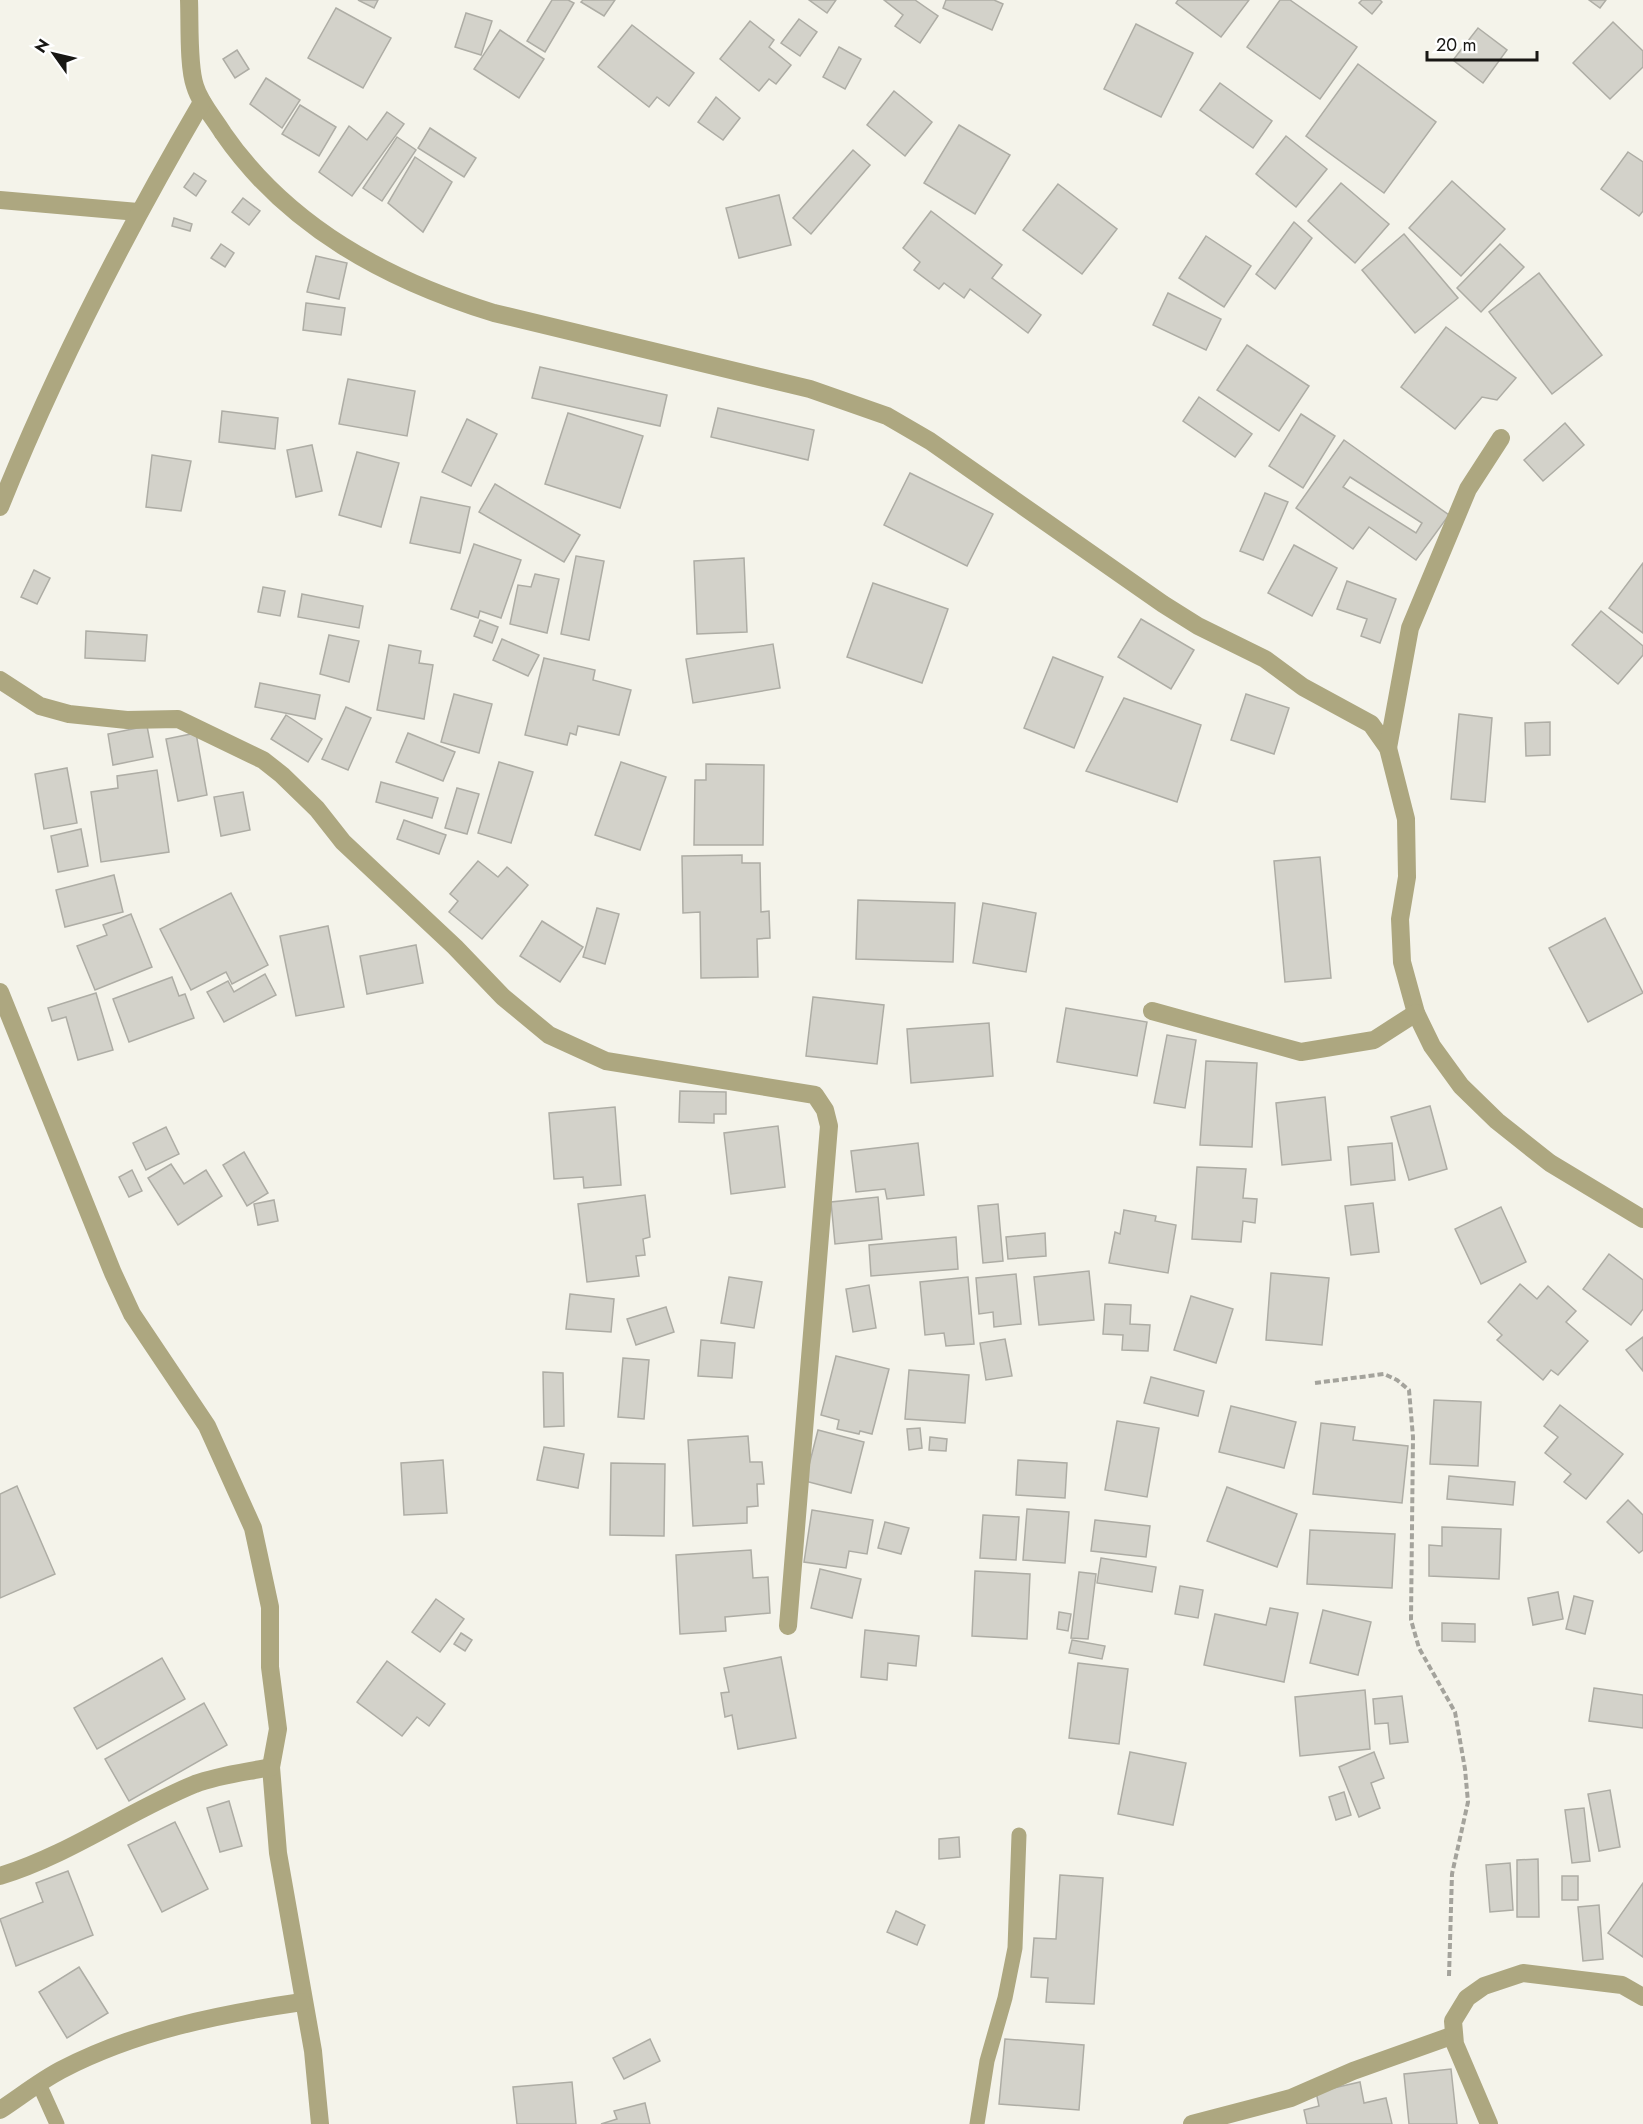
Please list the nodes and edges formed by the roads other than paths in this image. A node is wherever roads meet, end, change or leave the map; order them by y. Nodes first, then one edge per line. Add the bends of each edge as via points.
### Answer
1 (189, 0) edge
2 (202, 102) junction
3 (0, 200) edge
4 (138, 212) junction
5 (1501, 438) dead end
6 (0, 507) edge
7 (0, 680) edge
8 (1388, 748) junction
9 (0, 992) edge
10 (1152, 1011) dead end
11 (1416, 1013) junction
12 (1643, 1219) edge
13 (788, 1626) dead end
14 (272, 1767) junction
15 (1018, 1835) dead end
16 (0, 1876) edge
17 (1643, 1997) edge
18 (302, 2002) junction
19 (1454, 2028) junction
20 (39, 2084) junction
21 (0, 2110) edge
22 (57, 2124) edge
23 (320, 2124) edge
24 (977, 2124) edge
25 (1192, 2124) edge
26 (1489, 2124) edge

1 - 2 street via 194,86
2 - 4 street
2 - 8 street via 249,168 276,197 323,234 382,268 494,313 810,389 887,416 930,441 1162,604 1265,659 1303,687 1371,724
3 - 4 street
4 - 6 street via 98,290
5 - 8 street via 1468,489 1410,628
7 - 13 street via 40,706 69,714 127,720 178,719 263,760 296,788 343,842 503,998 549,1035 606,1061 815,1095 829,1126
8 - 11 street via 1406,819 1407,876 1400,919 1402,962
9 - 14 street via 132,1314 207,1426 253,1528 270,1607 270,1667 278,1729
10 - 11 street via 1301,1052 1374,1040
11 - 12 street via 1432,1046 1461,1086 1497,1121 1550,1163
14 - 16 street via 197,1784 74,1845
14 - 18 street via 278,1852
15 - 24 lane via 1015,1948 987,2061
17 - 19 street via 1622,1985 1523,1973 1484,1986 1467,1998
18 - 20 street via 231,2013 130,2039
18 - 23 street via 313,2050
19 - 25 street via 1291,2097
19 - 26 street via 1455,2044
20 - 21 street
20 - 22 lane

